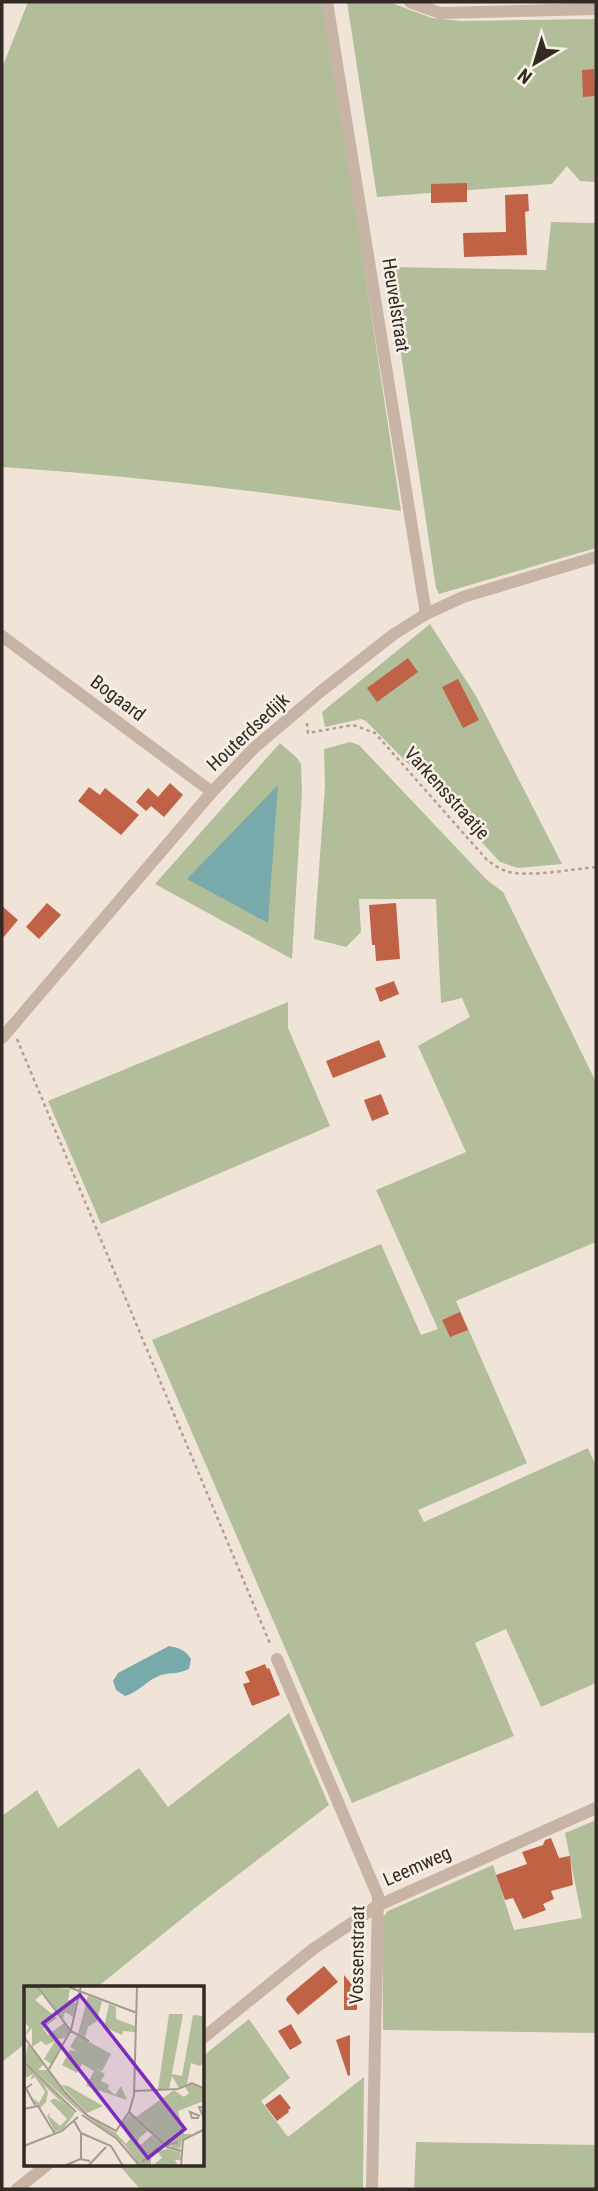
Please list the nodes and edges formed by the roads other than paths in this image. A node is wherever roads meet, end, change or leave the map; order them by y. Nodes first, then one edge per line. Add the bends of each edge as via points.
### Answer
1 (327, 2) edge
2 (410, 2) edge
3 (596, 9) edge
4 (596, 557) edge
5 (426, 614) junction
6 (2, 636) edge
7 (212, 792) junction
8 (2, 1038) edge
9 (277, 1659) road end
10 (596, 1808) edge
11 (377, 1906) junction
12 (205, 2036) edge
13 (46, 2166) edge
14 (17, 2189) edge
15 (372, 2189) edge

1 - 5 street, Heuvelstraat
2 - 3 street via 440,13
4 - 5 street, Houterdsedijk via 463,597
5 - 7 street, Houterdsedijk via 304,705
6 - 7 street, Bogaard
7 - 8 street, Houterdsedijk
9 - 11 street, Vossenstraat via 378,1896
10 - 11 street, Leemweg
11 - 12 street, Leemweg via 313,1949
11 - 15 street, Vossenstraat
13 - 14 street

